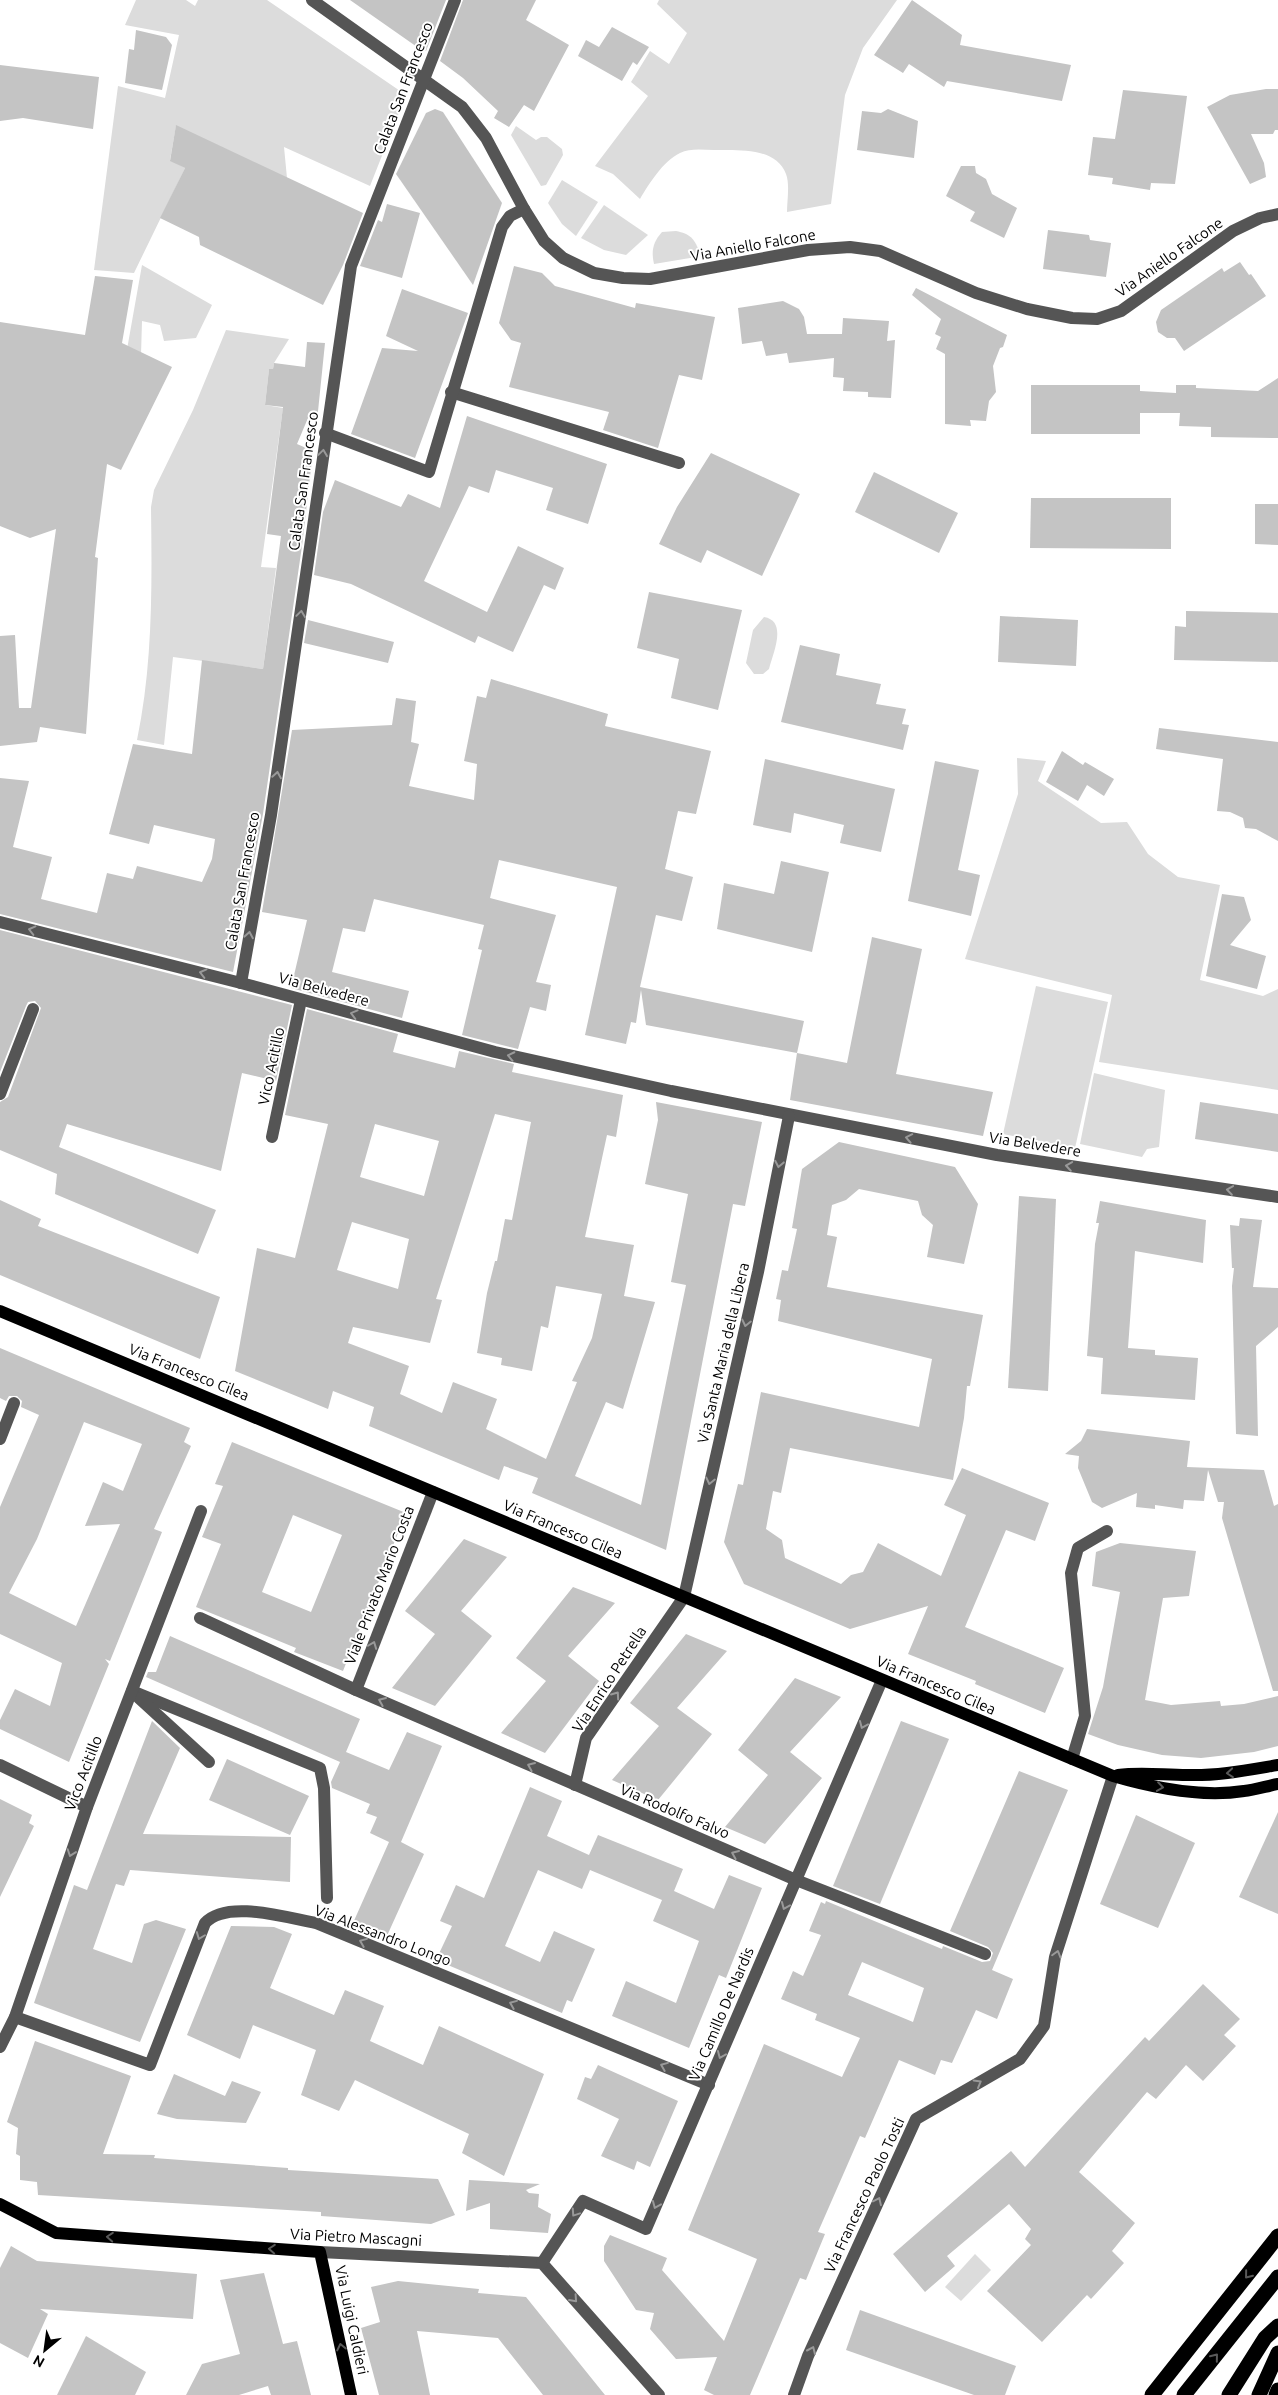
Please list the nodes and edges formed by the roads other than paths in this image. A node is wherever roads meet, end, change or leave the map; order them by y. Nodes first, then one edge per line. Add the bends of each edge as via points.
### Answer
1 (312, 0) edge
2 (455, 0) edge
3 (424, 79) junction
4 (524, 209) junction
5 (1278, 214) edge
6 (451, 392) junction
7 (325, 433) junction
8 (679, 463) dead end
9 (0, 922) edge
10 (240, 983) junction
11 (300, 1000) junction
12 (33, 1009) dead end
13 (0, 1094) edge
14 (789, 1116) junction
15 (272, 1137) dead end
16 (1278, 1197) edge
17 (0, 1312) edge
18 (14, 1403) dead end
19 (4, 1420) edge
20 (0, 1439) edge
21 (433, 1492) junction
22 (201, 1511) dead end
23 (1107, 1531) dead end
24 (684, 1596) junction
25 (200, 1618) dead end
26 (882, 1680) junction
27 (356, 1690) junction
28 (132, 1691) junction
29 (1072, 1759) junction
30 (209, 1762) dead end
31 (0, 1765) edge
32 (1278, 1765) edge
33 (1113, 1776) junction
34 (1278, 1784) edge
35 (575, 1785) junction
36 (87, 1807) junction
37 (796, 1880) junction
38 (327, 1898) dead end
39 (985, 1954) dead end
40 (15, 2017) junction
41 (0, 2047) edge
42 (709, 2084) junction
43 (0, 2204) edge
44 (1278, 2236) edge
45 (320, 2252) junction
46 (542, 2263) junction
47 (1278, 2277) edge
48 (1278, 2326) edge
49 (1278, 2354) edge
50 (1278, 2390) edge
51 (351, 2395) edge
52 (659, 2395) edge
53 (794, 2395) edge
54 (1152, 2395) edge
55 (1184, 2395) edge
56 (1229, 2395) edge
57 (1259, 2395) edge
58 (1276, 2395) edge

1 - 3 street, Via Aniello Falcone
2 - 3 street, Calata San Francesco
3 - 4 street, Via Aniello Falcone via 462,107 486,138
3 - 7 street, Calata San Francesco via 351,266
4 - 5 street, Via Aniello Falcone via 544,241 563,258 594,273 650,279 808,250 850,247 880,251 976,293 1027,309 1072,318 1097,319 1128,306 1233,231 1260,218
4 - 6 street via 510,216 502,227
6 - 7 street via 429,472
6 - 8 street
10 -> 7 street, Calata San Francesco via 271,815
10 -> 9 street, Via Belvedere
10 - 11 street, Via Belvedere
14 -> 11 street, Via Belvedere via 495,1052
11 - 15 street, Vico Acitillo
12 - 13 street
16 -> 14 street, Via Belvedere via 1006,1156
14 -> 24 street, Via Santa Maria della Libera via 758,1272
17 - 21 main road, Via Francesco Cilea
18 - 19 street
19 - 20 street
21 - 24 main road, Via Francesco Cilea
27 -> 21 street, Viale Privato Mario Costa
22 - 28 street, Vico Acitillo
23 - 29 street via 1078,1548 1071,1573 1085,1716
24 - 26 main road, Via Francesco Cilea
35 -> 24 street, Via Enrico Petrella via 586,1738
25 - 27 street, Via Rodolfo Falvo
26 - 29 main road, Via Francesco Cilea
26 -> 37 street, Via Camillo De Nardis
35 -> 27 street, Via Rodolfo Falvo
28 - 30 street
28 - 36 street, Vico Acitillo
28 - 38 street via 320,1768 324,1788
29 - 33 main road, Via Francesco Cilea
31 - 36 street
32 -> 33 main road via 1232,1773 1137,1772
33 -> 34 main road, Via Francesco Cilea via 1144,1785 1196,1792 1242,1792
53 -> 33 street, Via Francesco Paolo Tosti via 812,2348 916,2119 1020,2059 1044,2026 1056,1957
37 -> 35 street, Via Rodolfo Falvo
36 -> 40 street, Vico Acitillo
37 - 39 street, Via Rodolfo Falvo
37 -> 42 street, Via Camillo De Nardis
40 - 41 street, Vico Acitillo
42 -> 40 street, Via Alessandro Longo via 316,1923 257,1912 223,1912 205,1923 150,2065
42 -> 46 street, Via Camillo De Nardis via 646,2229 583,2201
45 -> 43 main road, Via Pietro Mascagni via 56,2233
44 -> 54 highway
45 - 46 street, Via Pietro Mascagni
51 -> 45 main road, Via Luigi Caldieri
46 -> 52 street
55 -> 47 highway
48 - 56 highway via 1265,2338
49 - 57 highway
50 - 58 highway

